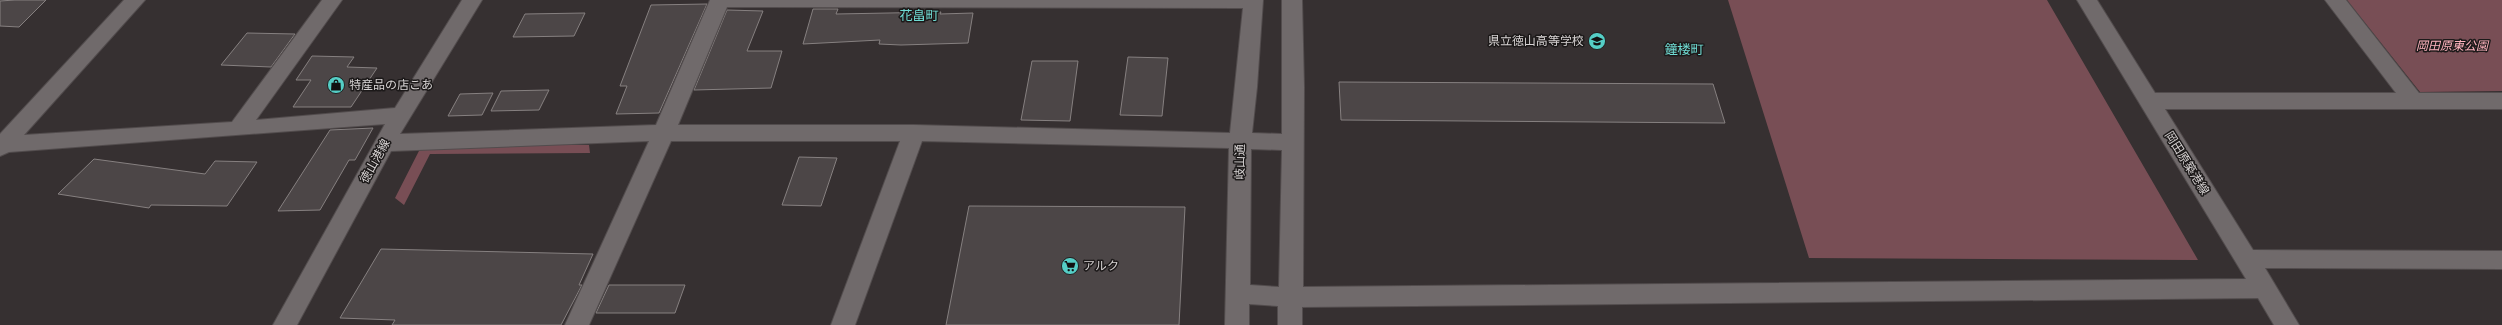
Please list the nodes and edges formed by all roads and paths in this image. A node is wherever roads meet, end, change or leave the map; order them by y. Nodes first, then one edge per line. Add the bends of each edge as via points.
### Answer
1 (135, 0) edge
2 (332, 0) edge
3 (472, 0) edge
4 (720, 0) edge
5 (1292, 0) edge
6 (2087, 0) edge
7 (2335, 0) edge
8 (1253, 1) edge
9 (2149, 101) junction
10 (2502, 101) edge
11 (2414, 102) junction
12 (402, 115) junction
13 (238, 129) junction
14 (664, 133) junction
15 (914, 133) junction
16 (1240, 141) junction
17 (1293, 142) junction
18 (384, 143) junction
19 (1, 146) edge
20 (2246, 259) junction
21 (2502, 260) edge
22 (2263, 288) junction
23 (1238, 294) junction
24 (1290, 297) junction
25 (285, 325) edge
26 (577, 325) edge
27 (843, 325) edge
28 (1237, 325) edge
29 (1290, 325) edge
30 (2286, 325) edge

1 - 19 street
2 - 13 street
3 - 12 street, 徳山港線
4 - 8 street
4 - 14 street
5 - 17 street
6 - 9 street, 岡田原築港線
7 - 11 street
8 - 16 street, 岐山通 via 1247,88
9 - 11 street
9 - 20 street, 岡田原築港線
10 - 11 street
12 - 13 street
12 - 18 street, 徳山港線
13 - 19 street
14 - 15 street
14 - 18 street
14 - 26 street
15 - 16 street
15 - 27 street
16 - 17 street
16 - 23 street, 岐山通
17 - 24 street
18 - 25 street, 徳山港線
20 - 21 street
20 - 22 street, 岡田原築港線
22 - 24 street
22 - 30 street, 岡田原築港線
23 - 24 street
23 - 28 street, 岐山通
24 - 29 street

